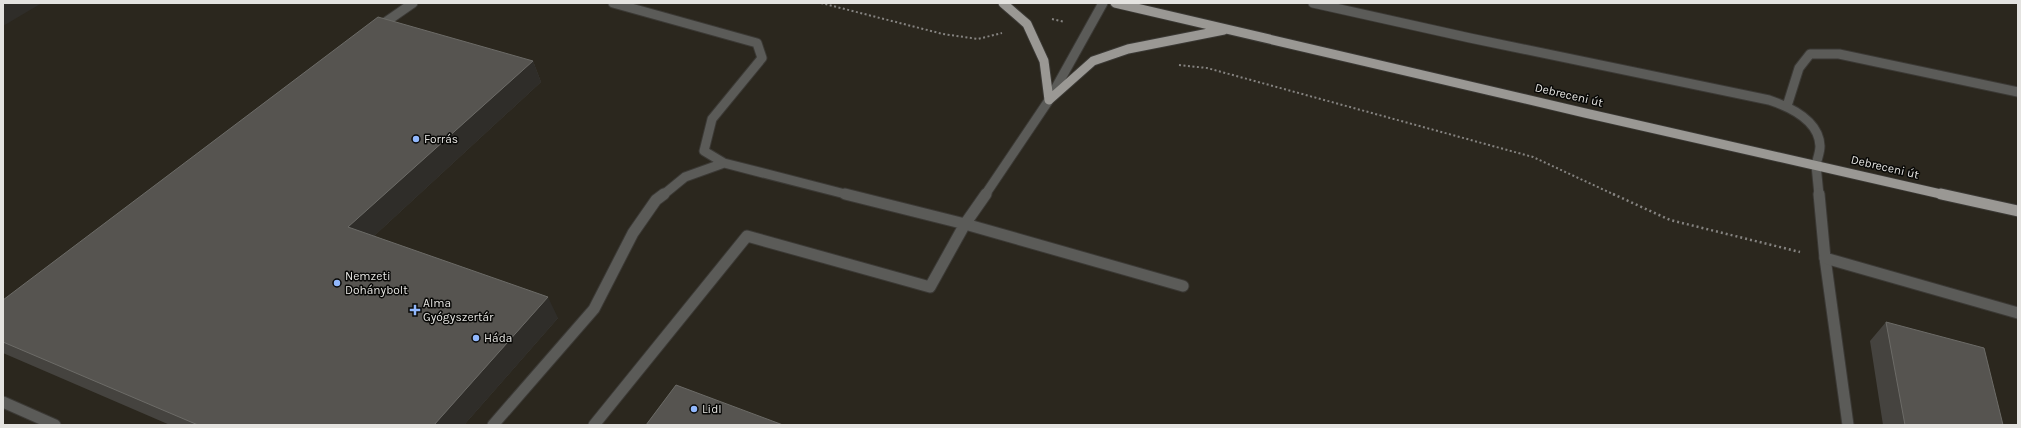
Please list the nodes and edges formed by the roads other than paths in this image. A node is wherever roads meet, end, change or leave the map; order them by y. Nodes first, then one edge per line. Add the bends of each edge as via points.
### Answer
1 (413, 3) edge
2 (613, 3) edge
3 (1003, 3) edge
4 (1103, 3) edge
5 (1115, 3) edge
6 (1313, 3) edge
7 (1228, 29) junction
8 (371, 33) edge
9 (2018, 92) edge
10 (1049, 100) junction
11 (1787, 106) junction
12 (724, 163) junction
13 (1816, 165) junction
14 (2018, 210) edge
15 (965, 224) junction
16 (1825, 258) junction
17 (1183, 286) dead end
18 (2018, 313) edge
19 (3, 402) edge
20 (55, 425) edge
21 (493, 425) edge
22 (594, 425) edge
23 (1848, 425) edge

1 - 8 street
2 - 12 street via 757,43 762,58 712,119 704,150
3 - 10 main road via 1027,24 1044,61
4 - 10 street
5 - 7 main road, Debreceni út
6 - 11 street via 1769,100
7 - 10 main road via 1128,48 1093,61
7 - 13 main road, Debreceni út
9 - 11 street via 1838,54 1810,54 1799,68
10 - 15 street
11 - 13 street via 1814,129 1820,146
12 - 15 street
12 - 21 street via 685,177 656,200 633,233 594,309
13 - 14 main road, Debreceni út
13 - 16 street
15 - 17 street
15 - 22 street via 930,287 747,236
16 - 18 street
16 - 23 street
19 - 20 street

